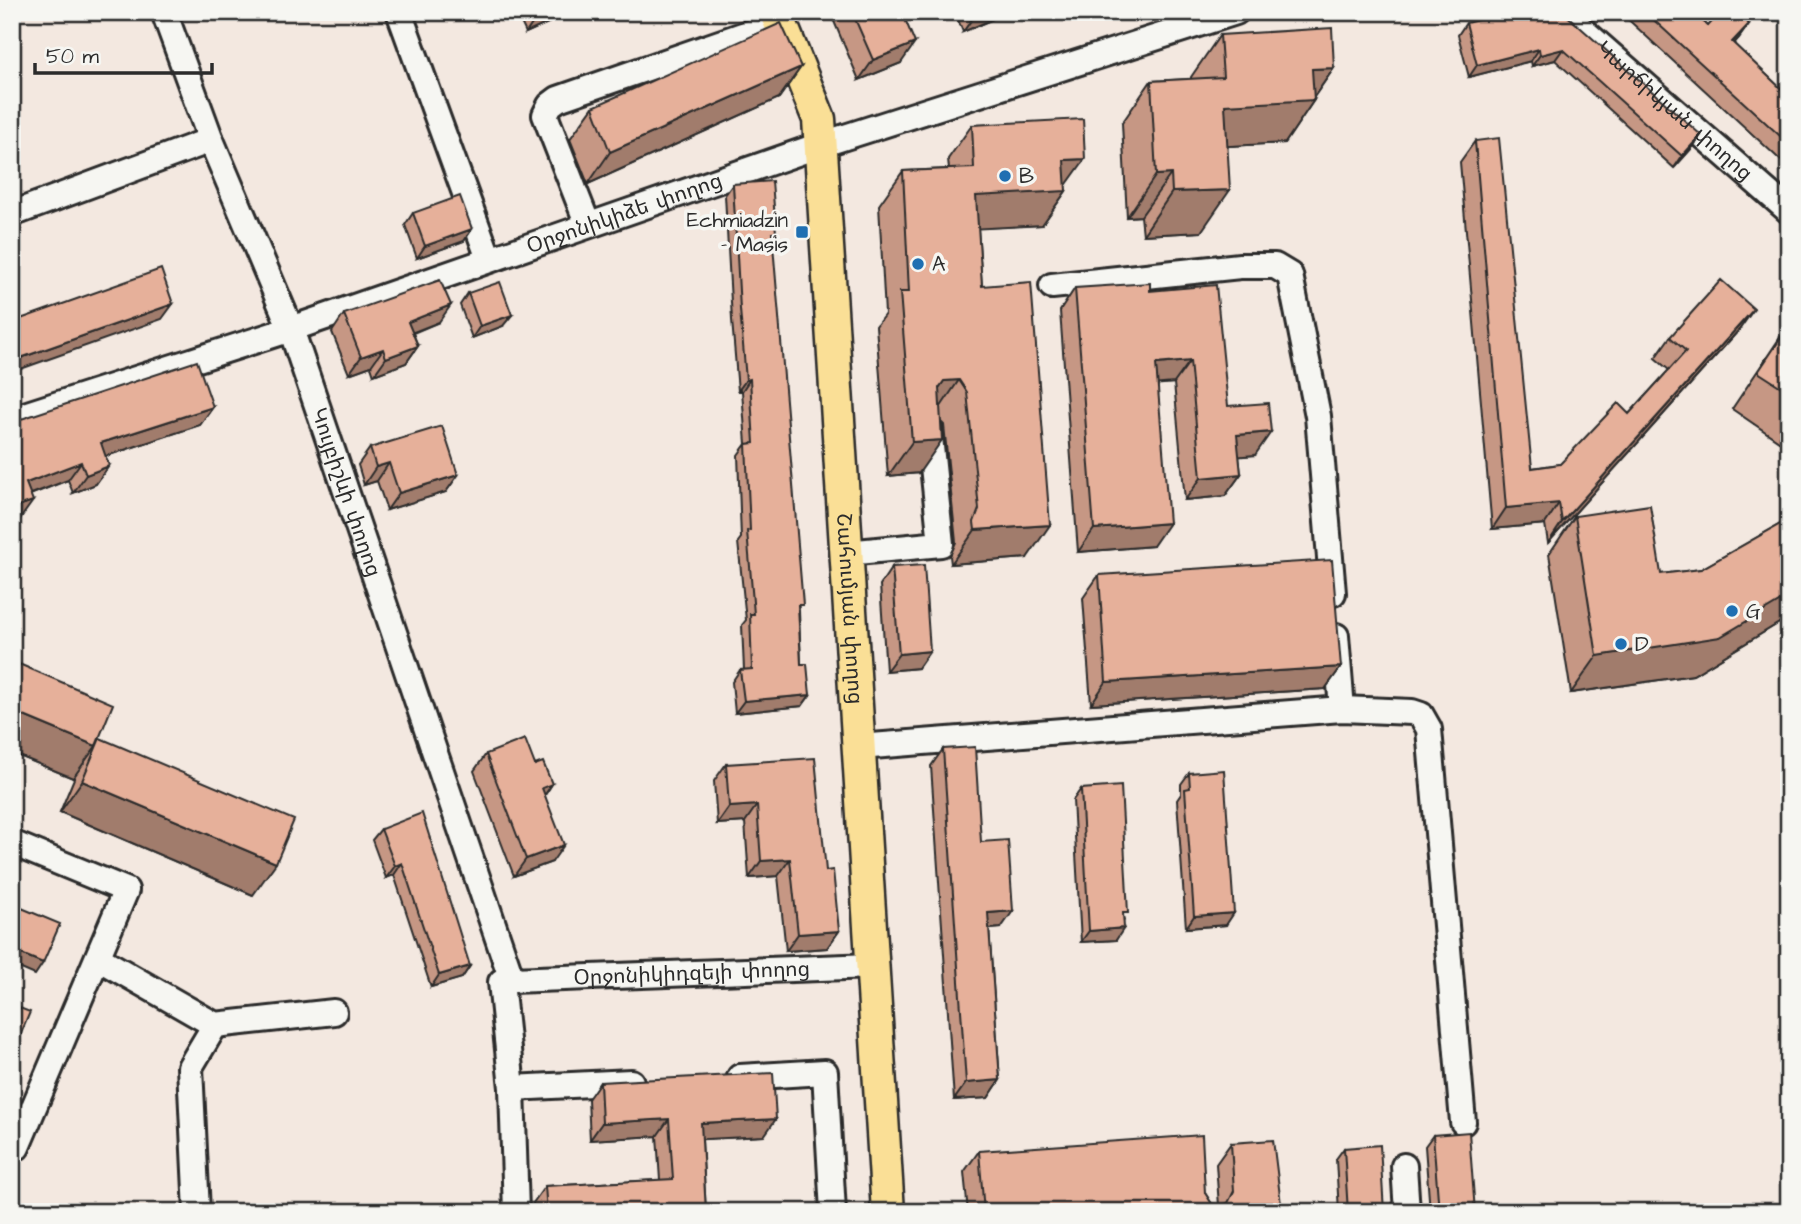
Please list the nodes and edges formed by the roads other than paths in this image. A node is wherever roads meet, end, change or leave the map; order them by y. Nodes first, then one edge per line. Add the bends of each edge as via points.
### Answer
1 (164, 12) edge
2 (399, 12) edge
3 (1236, 12) edge
4 (1562, 12) edge
5 (778, 17) edge
6 (211, 140) junction
7 (820, 145) junction
8 (1789, 211) edge
9 (12, 214) edge
10 (588, 225) junction
11 (489, 259) junction
12 (1052, 286) dead end
13 (291, 328) junction
14 (12, 419) edge
15 (929, 427) edge
16 (846, 553) junction
17 (1342, 709) junction
18 (859, 747) junction
19 (12, 843) edge
20 (98, 958) junction
21 (873, 966) junction
22 (506, 981) junction
23 (334, 1012) dead end
24 (215, 1025) junction
25 (716, 1078) edge
26 (648, 1081) edge
27 (512, 1088) junction
28 (1463, 1122) dead end
29 (17, 1147) dead end
30 (1404, 1166) dead end
31 (197, 1212) edge
32 (516, 1212) edge
33 (833, 1212) edge
34 (888, 1212) edge
35 (1407, 1212) edge

1 - 6 street, Կույբիշևի փողոց
2 - 11 street
3 - 7 street, Օրջոնիկիձե փողոց
4 - 8 street, Կարճիկյան փողոց
5 - 7 main road, Շահումյան փողոց via 819,119
5 - 10 street via 550,105 545,115
6 - 9 street
6 - 13 street, Կույբիշևի փողոց
7 - 10 street, Օրջոնիկիձե փողոց
7 - 16 main road, Շահումյան փողոց
10 - 11 street, Օրջոնիկիձե փողոց
11 - 13 street, Օրջոնիկիձե փողոց
12 - 17 street via 1240,266 1275,266 1290,275 1318,416
13 - 14 street, Օրջոնիկիձե փողոց
13 - 22 street, Կույբիշևի փողոց
15 - 16 street via 941,544
16 - 18 main road, Շահումյան փողոց
17 - 18 street
17 - 28 street via 1412,712 1421,715 1429,729
18 - 21 main road, Շահումյան փողոց
19 - 20 street via 126,890
20 - 24 street
20 - 29 street
21 - 22 street, Օրջոնիկիդզեյի փողոց
21 - 34 main road, Շահումյան փողոց
22 - 27 street, Կույբիշևի փողոց
23 - 24 street
24 - 31 street via 190,1067
25 - 33 street via 825,1072
26 - 27 street
27 - 32 street, Կույբիշևի փողոց
30 - 35 street

